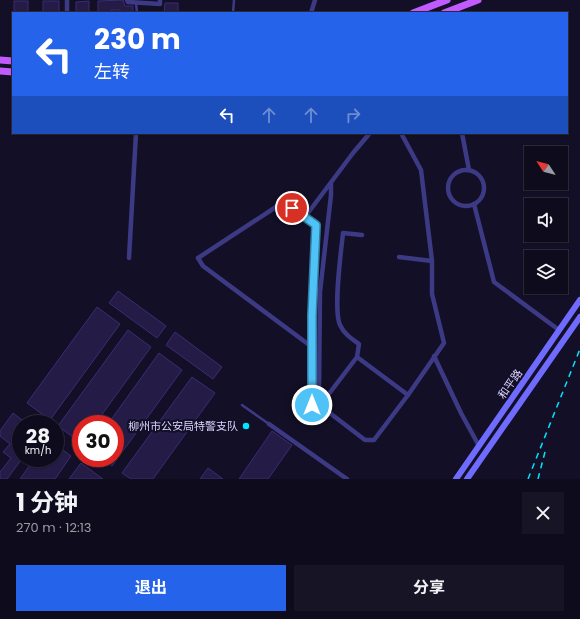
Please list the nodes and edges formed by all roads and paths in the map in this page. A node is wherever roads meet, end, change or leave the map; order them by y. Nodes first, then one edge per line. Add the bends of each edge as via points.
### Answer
1 (67, 0) edge
2 (127, 0) edge
3 (160, 0) edge
4 (234, 0) edge
5 (315, 0) edge
6 (447, 0) edge
7 (478, 0) edge
8 (136, 2) junction
9 (67, 12) edge
10 (137, 12) edge
11 (233, 12) edge
12 (311, 12) edge
13 (416, 12) edge
14 (447, 12) edge
15 (0, 60) edge
16 (12, 61) edge
17 (0, 71) edge
18 (12, 72) edge
19 (136, 134) edge
20 (369, 134) edge
21 (402, 134) edge
22 (462, 134) edge
23 (469, 170) junction
24 (331, 182) junction
25 (474, 204) junction
26 (305, 217) junction
27 (362, 235) dead end
28 (399, 257) dead end
29 (129, 258) dead end
30 (432, 261) junction
31 (580, 300) edge
32 (580, 317) edge
33 (559, 330) junction
34 (312, 347) junction
35 (434, 356) junction
36 (357, 357) junction
37 (408, 395) junction
38 (322, 403) junction
39 (242, 405) dead end
40 (312, 405) dead end
41 (269, 424) joint
42 (479, 446) junction
43 (347, 479) edge
44 (456, 479) edge
45 (467, 479) edge

1 - 9 street
2 - 8 street
3 - 8 street via 160,4
4 - 11 lane
5 - 12 street
6 - 13 main road
7 - 14 main road
8 - 10 lane
15 - 16 main road
17 - 18 main road
19 - 29 street
20 - 24 street
21 - 30 street via 421,170
22 - 23 street
23 - 25 street via 480,177 484,188 479,200
23 - 25 street via 463,170 453,176 448,191 453,201 458,204
24 - 26 street
24 - 38 street via 320,292
25 - 33 street via 494,282
26 - 34 street via 316,225
26 - 34 street via 282,203 198,258 203,266
27 - 36 street via 343,233 337,303 339,324 345,333 359,344
28 - 30 street
30 - 35 street via 432,294 444,343
31 - 33 main road, 和平路
32 - 45 main road, 和平路
33 - 42 main road, 和平路
34 - 40 street
35 - 37 street
35 - 42 street
36 - 37 street
36 - 38 street
37 - 38 street via 374,440 365,440 322,408
39 - 41 lane
41 - 43 street
42 - 44 main road, 和平路

